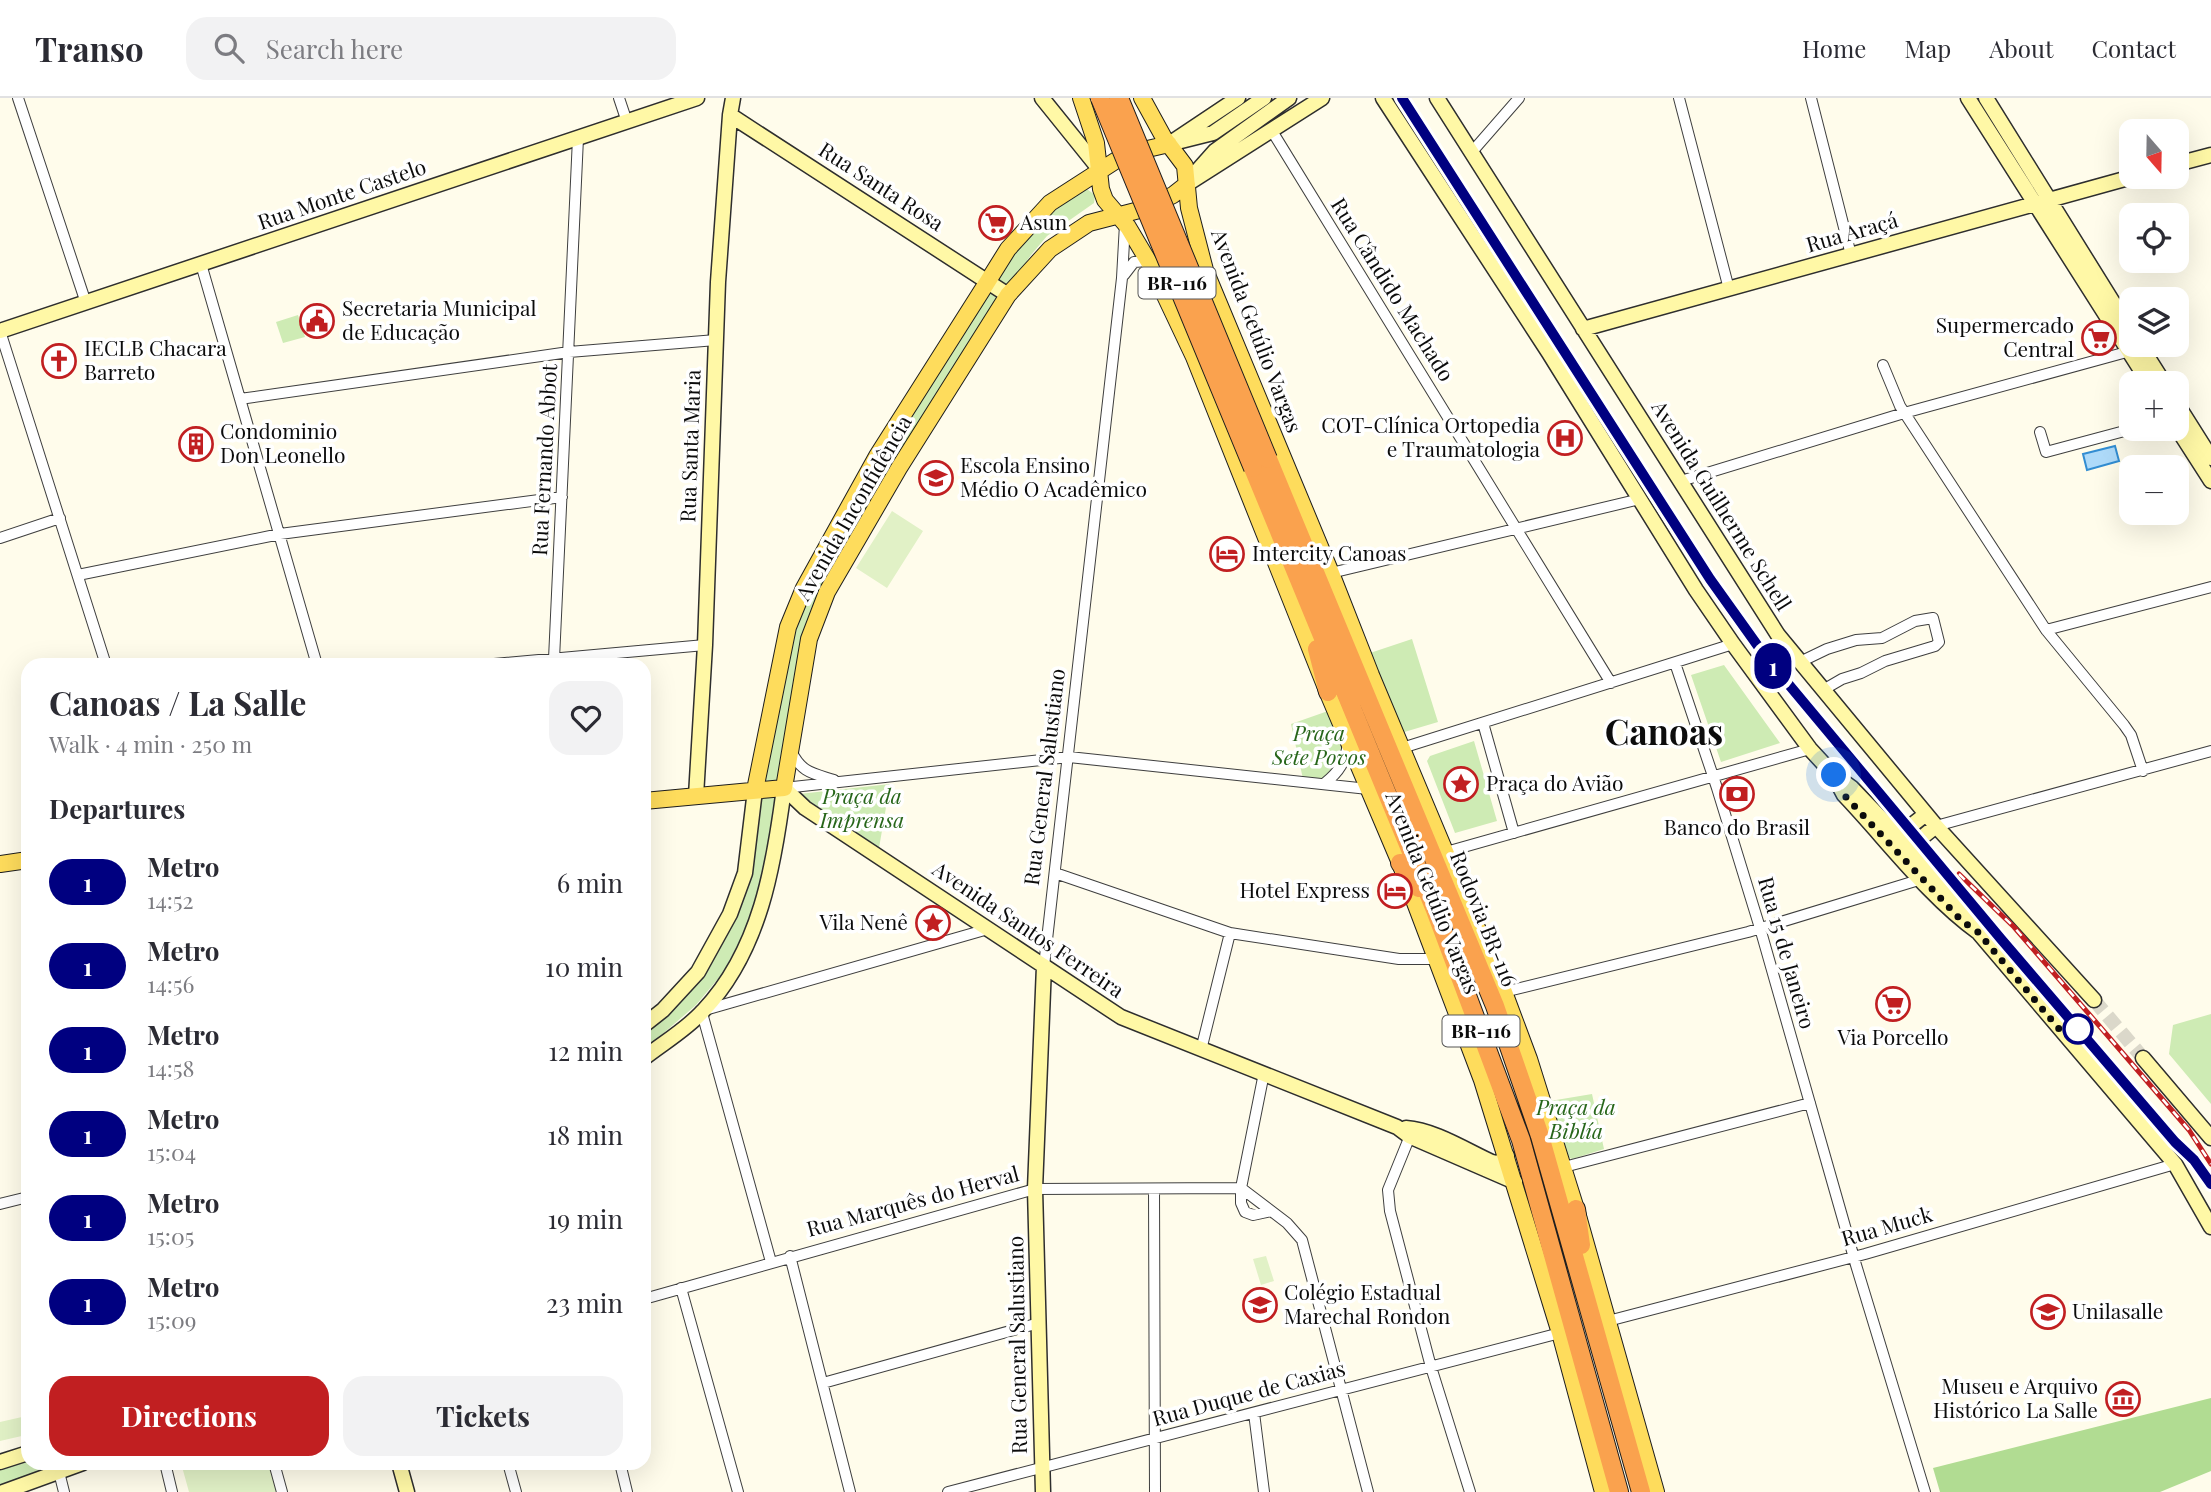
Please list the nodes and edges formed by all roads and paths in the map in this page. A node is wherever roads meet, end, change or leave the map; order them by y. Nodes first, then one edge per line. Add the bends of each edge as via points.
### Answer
1 (18, 98) edge
2 (618, 98) edge
3 (697, 98) edge
4 (733, 98) edge
5 (1042, 98) edge
6 (1100, 98) edge
7 (1119, 98) edge
8 (1140, 98) edge
9 (1238, 98) edge
10 (1264, 98) edge
11 (1289, 98) edge
12 (1322, 98) edge
13 (1383, 98) edge
14 (1437, 98) edge
15 (1519, 98) edge
16 (1679, 98) edge
17 (1811, 98) edge
18 (1968, 98) edge
19 (1986, 98) edge
20 (1084, 105) edge
21 (730, 115) junction
22 (627, 122) junction
23 (1272, 131) junction
24 (1222, 136) junction
25 (578, 138) junction
26 (1169, 144) junction
27 (1471, 153) junction
28 (2211, 155) edge
29 (2189, 161) edge
30 (1100, 170) junction
31 (2119, 181) edge
32 (1187, 184) junction
33 (2042, 202) junction
34 (1121, 219) junction
35 (1198, 246) junction
36 (1851, 255) junction
37 (1149, 262) junction
38 (201, 264) junction
39 (1122, 278) junction
40 (985, 286) junction
41 (1729, 289) junction
42 (1005, 300) junction
43 (86, 303) junction
44 (2119, 314) edge
45 (2119, 320) edge
46 (1583, 329) junction
47 (0, 331) edge
48 (716, 340) junction
49 (569, 352) junction
50 (2119, 353) edge
51 (2144, 357) edge
52 (1883, 365) dead end
53 (2155, 371) edge
54 (240, 399) junction
55 (1904, 413) junction
56 (2189, 423) edge
57 (2040, 432) dead end
58 (2119, 432) edge
59 (2185, 441) edge
60 (2211, 458) edge
61 (1261, 463) junction
62 (1681, 481) junction
63 (2211, 481) edge
64 (562, 497) junction
65 (1640, 499) junction
66 (60, 518) junction
67 (1518, 530) junction
68 (280, 534) junction
69 (0, 538) edge
70 (1331, 573) junction
71 (78, 575) junction
72 (1300, 585) junction
73 (2211, 587) edge
74 (1331, 613) junction
75 (2046, 630) junction
76 (1733, 644) junction
77 (705, 645) junction
78 (104, 658) edge
79 (315, 658) edge
80 (554, 658) edge
81 (565, 658) edge
82 (1800, 662) junction
83 (1675, 663) junction
84 (1371, 675) junction
85 (1611, 683) junction
86 (1823, 690) junction
87 (1328, 692) junction
88 (1483, 723) junction
89 (1348, 742) junction
90 (1402, 748) junction
91 (1810, 749) junction
92 (791, 750) junction
93 (2211, 751) edge
94 (1069, 757) junction
95 (2143, 771) junction
96 (1834, 775) junction
97 (1714, 778) junction
98 (838, 781) junction
99 (1325, 783) junction
100 (784, 788) junction
101 (1368, 789) junction
102 (755, 790) junction
103 (696, 796) junction
104 (651, 800) edge
105 (1926, 814) junction
106 (1936, 826) junction
107 (1514, 834) junction
108 (1898, 836) junction
109 (1909, 849) junction
110 (1446, 852) junction
111 (21, 861) edge
112 (0, 863) edge
113 (1400, 863) junction
114 (1055, 873) junction
115 (1922, 879) junction
116 (1435, 910) junction
117 (1760, 928) junction
118 (988, 929) junction
119 (1978, 932) junction
120 (1230, 933) junction
121 (1438, 959) junction
122 (1044, 966) junction
123 (719, 990) junction
124 (1504, 992) junction
125 (2094, 1000) tunnel mouth
126 (731, 1003) junction
127 (703, 1011) junction
128 (651, 1019) edge
129 (1200, 1050) junction
130 (651, 1052) edge
131 (2143, 1058) tunnel mouth
132 (1264, 1073) junction
133 (1810, 1103) junction
134 (1407, 1131) junction
135 (2210, 1134) edge
136 (1521, 1140) junction
137 (1507, 1156) junction
138 (2175, 1164) junction
139 (1564, 1167) junction
140 (1515, 1182) junction
141 (1241, 1188) junction
142 (1035, 1189) junction
143 (1154, 1189) junction
144 (21, 1199) edge
145 (0, 1204) edge
146 (1576, 1209) junction
147 (1271, 1211) junction
148 (2211, 1227) edge
149 (790, 1256) junction
150 (1854, 1256) junction
151 (771, 1262) junction
152 (681, 1288) junction
153 (651, 1296) edge
154 (1587, 1300) junction
155 (1608, 1321) junction
156 (1039, 1323) junction
157 (1560, 1333) junction
158 (1431, 1367) junction
159 (823, 1384) junction
160 (1340, 1390) junction
161 (1575, 1391) junction
162 (1254, 1413) junction
163 (1155, 1438) junction
164 (21, 1455) edge
165 (0, 1462) edge
166 (1042, 1468) junction
167 (64, 1470) edge
168 (166, 1470) edge
169 (276, 1470) edge
170 (401, 1470) edge
171 (510, 1470) edge
172 (622, 1470) edge
173 (59, 1472) junction
174 (3, 1492) edge
175 (64, 1492) edge
176 (172, 1492) edge
177 (282, 1492) edge
178 (407, 1492) edge
179 (516, 1492) edge
180 (627, 1492) edge
181 (738, 1492) edge
182 (850, 1492) edge
183 (948, 1492) edge
184 (1042, 1492) edge
185 (1155, 1492) edge
186 (1264, 1492) edge
187 (1368, 1492) edge
188 (1470, 1492) edge
189 (1603, 1492) edge
190 (1619, 1492) edge
191 (1641, 1492) edge
192 (1656, 1492) edge
193 (1925, 1492) edge

1 - 43 street
2 - 22 street
3 - 22 main road, Rua Monte Castelo
4 - 21 main road, Rua Santa Maria
5 - 30 main road
6 - 61 highway, BR-116, bridge
7 - 61 highway, BR-116, bridge
8 - 20 main road via 1134,117 1121,127 1107,128
8 - 26 main road, Avenida Getúlio Vargas
9 - 26 main road, Avenida Inconfidência
10 - 24 main road
11 - 24 main road
12 - 23 main road, Avenida Inconfidência
13 - 65 main road
14 - 27 main road, Avenida Guilherme Schell
15 - 27 street
16 - 41 street
17 - 36 street
18 - 33 main road
19 - 33 main road
20 - 30 main road, Avenida Getúlio Vargas
21 - 40 main road, Rua Santa Rosa
21 - 48 main road, Rua Santa Maria
22 - 25 main road, Rua Monte Castelo
23 - 32 main road, Avenida Inconfidência
23 - 67 street, Rua Cândido Machado
24 - 26 main road, Avenida Inconfidência
24 - 32 main road, Avenida Inconfidência
25 - 38 main road, Rua Monte Castelo
25 - 49 street, Rua Fernando Abbot
26 - 30 main road, Avenida Inconfidência via 1126,154
26 - 32 main road, Avenida Getúlio Vargas via 1182,159
27 - 46 main road, Avenida Guilherme Schell
28 - 29 main road
30 - 34 main road, Avenida Getúlio Vargas via 1102,194
30 - 40 main road, Avenida Inconfidência via 1050,203 1009,249
31 - 33 main road, Rua Araçá
32 - 34 main road, Avenida Inconfidência
32 - 35 main road, Avenida Getúlio Vargas
33 - 36 main road, Rua Araçá
33 - 44 main road
33 - 45 main road
34 - 37 main road, Avenida Getúlio Vargas
34 - 39 street, Rua General Salustiano
34 - 42 main road, Avenida Inconfidência via 1088,223 1062,240
35 - 37 main road via 1181,227 1162,227 1149,243
35 - 70 main road, Avenida Getúlio Vargas
36 - 41 main road, Rua Araçá
37 - 39 street via 1134,262
37 - 87 main road, Avenida Getúlio Vargas via 1198,367
38 - 43 main road, Rua Monte Castelo
38 - 54 street
39 - 94 street, Rua General Salustiano
40 - 42 main road via 987,292
40 - 102 main road, Avenida Inconfidência via 877,456 804,587 788,627
41 - 46 main road, Rua Araçá
42 - 92 main road, Avenida Inconfidência via 827,592 808,639
43 - 47 main road, Rua Monte Castelo
46 - 62 main road, Avenida Guilherme Schell
47 - 66 street
48 - 49 street
48 - 77 main road, Rua Santa Maria
49 - 54 street
49 - 64 street, Rua Fernando Abbot
50 - 55 street
51 - 53 main road
52 - 55 street
54 - 68 street
55 - 62 street
55 - 75 street
56 - 60 main road
57 - 58 street via 2046,452
59 - 63 main road
61 - 72 highway, Rodovia BR-116 / BR-116
61 - 74 highway, Rodovia BR-116 / BR-116
62 - 82 main road, Avenida Guilherme Schell
64 - 68 street
64 - 80 street, Rua Fernando Abbot
65 - 67 street
65 - 76 main road
66 - 69 street
66 - 71 street
67 - 70 street
67 - 85 street, Rua Cândido Machado
68 - 71 street
68 - 79 street
70 - 84 main road, Avenida Getúlio Vargas
71 - 78 street
72 - 87 highway, BR-116
72 - 116 highway, Rodovia BR-116 / BR-116
73 - 75 street
74 - 84 highway, BR-116
74 - 154 highway, Rodovia BR-116 / BR-116 via 1494,1006 1540,1136
75 - 95 street via 2131,735
76 - 83 street
76 - 91 main road
77 - 81 street
77 - 103 main road, Rua Santa Maria
82 - 86 main road, Avenida Guilherme Schell
82 - 86 street via 1827,649 1882,638 1933,618 1939,642 1935,646 1885,661
83 - 85 street
83 - 97 street, Rua 15 de Janeiro
84 - 90 main road, Avenida Getúlio Vargas
85 - 88 street
86 - 105 main road, Avenida Guilherme Schell
87 - 89 main road, Avenida Getúlio Vargas
88 - 90 street
88 - 107 street
89 - 99 street via 1345,760
89 - 101 main road, Avenida Getúlio Vargas
90 - 110 main road, Avenida Getúlio Vargas
91 - 96 main road
91 - 97 street
92 - 98 street via 807,772
92 - 100 main road, Avenida Inconfidência
93 - 95 street
94 - 98 street
94 - 99 street
94 - 114 street, Rua General Salustiano
95 - 106 street
96 - 108 main road
96 - 115 main road via 1844,795
97 - 107 street
97 - 117 street, Rua 15 de Janeiro
98 - 100 street
99 - 101 street
100 - 102 main road
100 - 118 main road, Avenida Santos Ferreira via 805,808
100 - 123 main road, Avenida Inconfidência via 772,869 759,916
101 - 113 main road, Avenida Getúlio Vargas
102 - 103 main road
102 - 128 main road, Avenida Inconfidência via 745,873 730,915 698,972
103 - 104 main road
105 - 106 main road, Avenida Guilherme Schell
105 - 108 main road
106 - 109 main road
106 - 125 main road, Avenida Guilherme Schell
107 - 110 street
108 - 109 main road
109 - 119 main road via 1969,914
110 - 124 main road, Avenida Getúlio Vargas
111 - 112 main road
113 - 116 highway
113 - 121 main road, Avenida Getúlio Vargas
114 - 120 street
114 - 122 street, Rua General Salustiano
115 - 117 street
115 - 119 main road
116 - 136 highway, Rodovia BR-116 / BR-116
117 - 124 street
117 - 133 street, Rua 15 de Janeiro
118 - 122 main road, Avenida Santos Ferreira
118 - 126 street
119 - 138 main road
120 - 121 street via 1399,959
120 - 129 street
121 - 137 main road, Avenida Getúlio Vargas
122 - 129 main road, Avenida Santos Ferreira via 1121,1017
122 - 142 main road, Rua General Salustiano
123 - 126 street
123 - 127 main road, Avenida Inconfidência
124 - 139 main road, Avenida Getúlio Vargas
126 - 127 street
127 - 130 main road, Avenida Inconfidência
127 - 151 street
129 - 132 main road, Avenida Santos Ferreira
131 - 135 main road
132 - 134 main road, Avenida Santos Ferreira
132 - 141 street
133 - 139 street
133 - 150 street, Rua 15 de Janeiro
134 - 137 main road, Avenida Santos Ferreira via 1494,1163
134 - 140 main road, Avenida Santos Ferreira
134 - 158 street via 1388,1190 1390,1211
136 - 161 highway, BR-116 via 1517,1155 1578,1369
136 - 190 highway, Rodovia BR-116 / BR-116
137 - 140 main road, Avenida Getúlio Vargas
138 - 148 main road
138 - 150 street, Rua Muck
139 - 146 main road, Avenida Getúlio Vargas
140 - 157 main road, Avenida Getúlio Vargas
141 - 143 street, Rua Marquês do Herval
141 - 147 street
141 - 147 street via 1245,1212
142 - 143 street, Rua Marquês do Herval
142 - 149 street, Rua Marquês do Herval
142 - 156 main road, Rua General Salustiano
143 - 163 street
144 - 145 street
146 - 154 highway, BR-116
146 - 155 main road, Avenida Getúlio Vargas
147 - 160 street via 1302,1240
149 - 151 street, Rua Marquês do Herval
149 - 159 street
150 - 155 street, Rua Muck
150 - 193 street, Rua 15 de Janeiro
151 - 152 street, Rua Marquês do Herval
152 - 153 street, Rua Marquês do Herval
152 - 181 street
154 - 191 highway, Rodovia BR-116 / BR-116
155 - 192 main road, Avenida Getúlio Vargas
156 - 159 street
156 - 166 main road, Rua General Salustiano
157 - 158 street, Rua Duque de Caxias
157 - 161 main road, Avenida Getúlio Vargas
158 - 160 street, Rua Duque de Caxias
158 - 188 street
159 - 182 street
160 - 162 street, Rua Duque de Caxias
160 - 187 street
161 - 189 main road, Avenida Getúlio Vargas
162 - 163 street, Rua Duque de Caxias
162 - 186 street
163 - 166 street, Rua Duque de Caxias
163 - 185 street
164 - 165 main road
166 - 183 street, Rua Duque de Caxias
166 - 184 main road, Rua General Salustiano
167 - 173 main road
168 - 176 street
169 - 177 street
170 - 178 main road
171 - 179 street
172 - 180 street
173 - 174 main road
173 - 175 street

